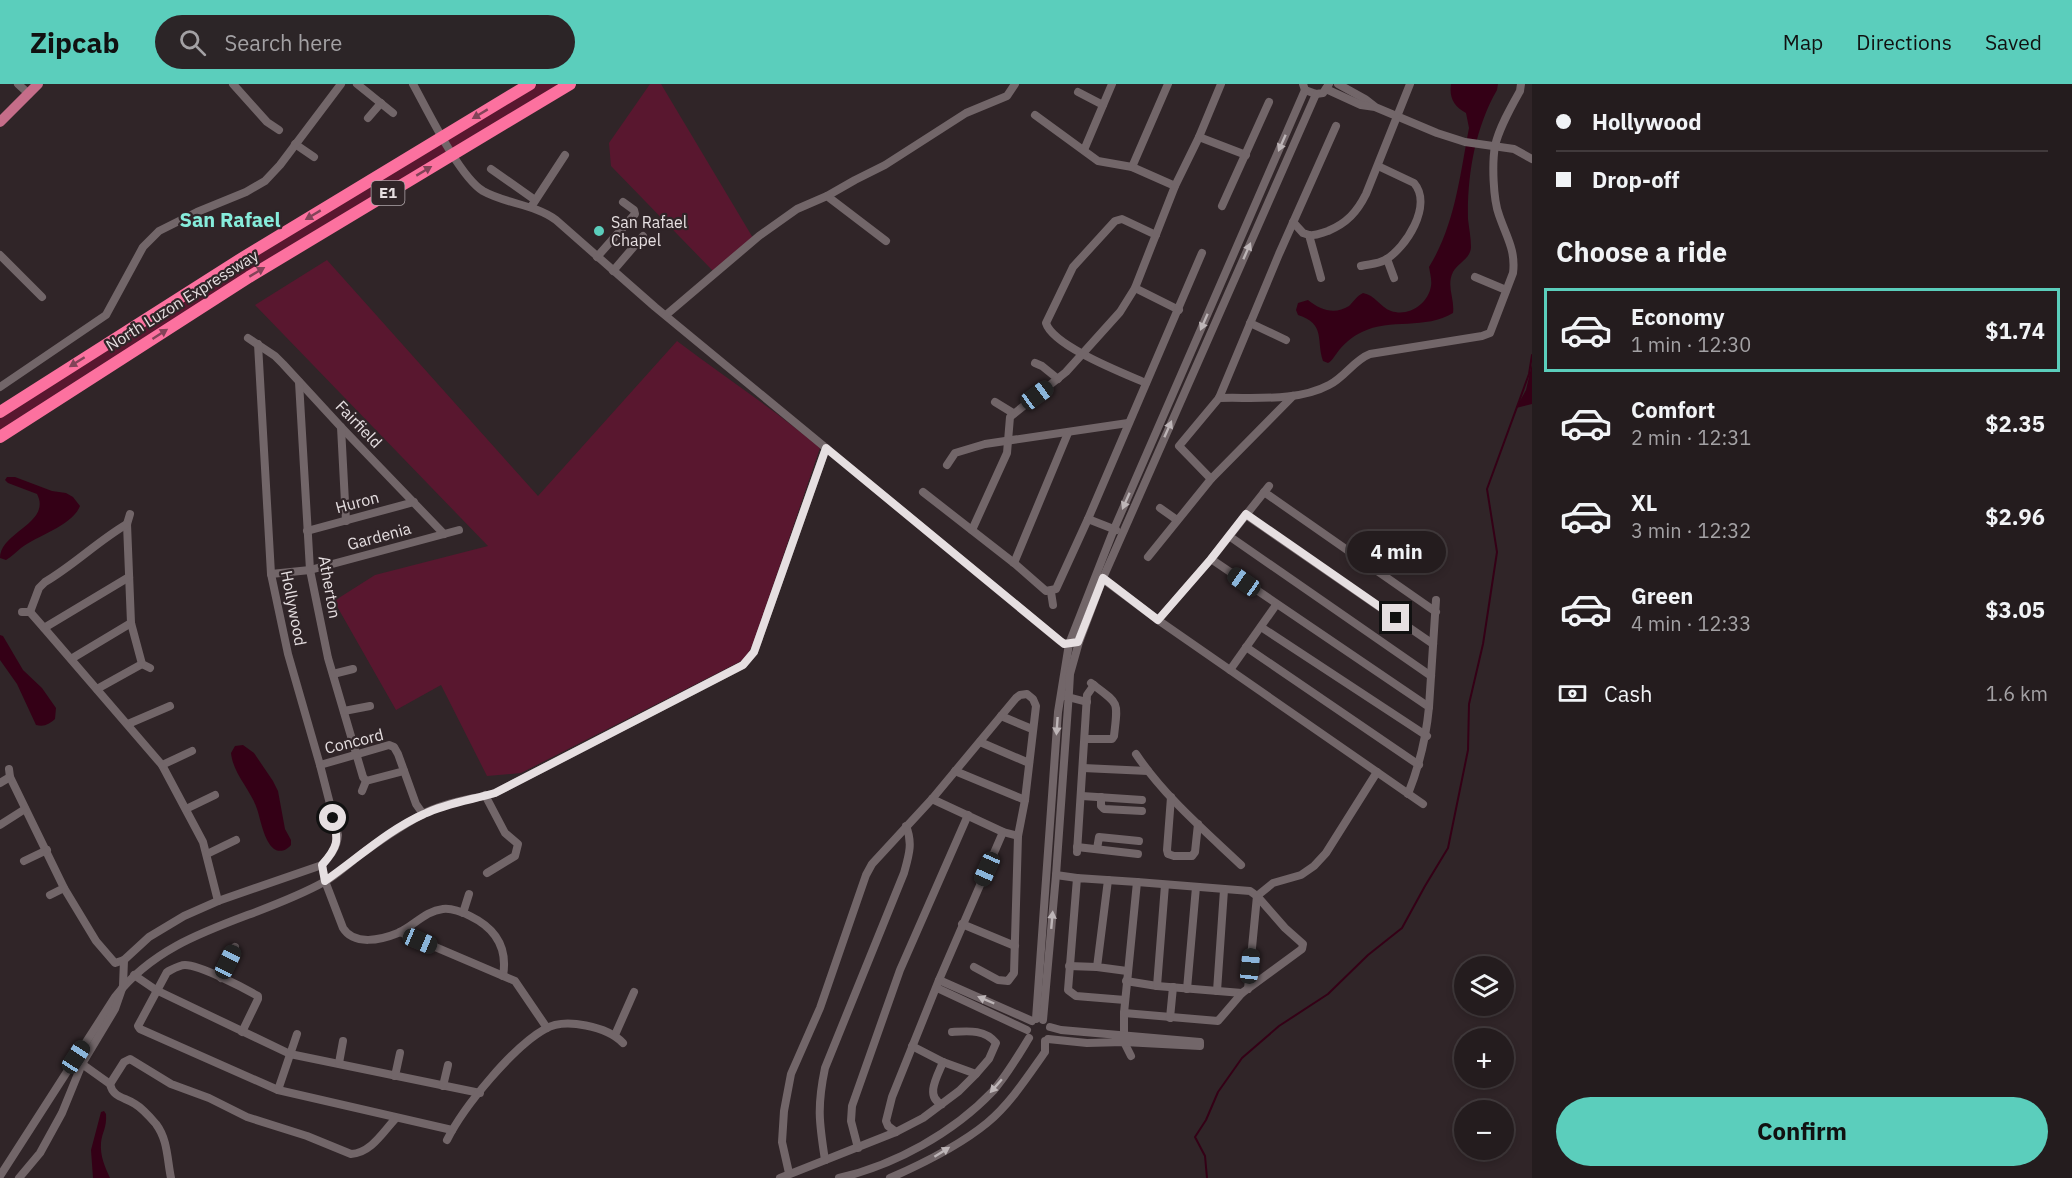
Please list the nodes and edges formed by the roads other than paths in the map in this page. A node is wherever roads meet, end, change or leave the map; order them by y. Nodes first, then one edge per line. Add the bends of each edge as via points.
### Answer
1 (18, 84) edge
2 (38, 84) edge
3 (233, 84) edge
4 (327, 84) edge
5 (357, 84) edge
6 (413, 84) edge
7 (530, 84) edge
8 (570, 84) edge
9 (1015, 84) edge
10 (1112, 84) edge
11 (1168, 84) edge
12 (1221, 84) edge
13 (1338, 84) edge
14 (1410, 84) edge
15 (1521, 84) edge
16 (338, 87) edge
17 (1304, 87) edge
18 (1328, 87) edge
19 (1078, 92) dead end
20 (29, 94) junction
21 (1316, 94) junction
22 (1269, 102) dead end
23 (381, 103) junction
24 (1103, 105) junction
25 (1375, 106) junction
26 (393, 112) dead end
27 (1035, 115) dead end
28 (1397, 115) junction
29 (368, 118) dead end
30 (0, 122) edge
31 (1336, 126) dead end
32 (279, 130) dead end
33 (1199, 137) junction
34 (295, 144) junction
35 (1495, 146) junction
36 (1084, 150) junction
37 (565, 155) dead end
38 (1246, 155) junction
39 (314, 157) dead end
40 (1531, 158) edge
41 (1378, 166) junction
42 (1132, 167) junction
43 (491, 169) dead end
44 (1175, 186) junction
45 (827, 196) junction
46 (623, 202) dead end
47 (533, 204) junction
48 (1222, 206) dead end
49 (1293, 222) junction
50 (1156, 234) junction
51 (1309, 235) junction
52 (643, 236) dead end
53 (886, 241) dead end
54 (1202, 253) dead end
55 (0, 255) edge
56 (597, 257) junction
57 (1387, 259) junction
58 (1361, 266) dead end
59 (613, 271) junction
60 (1474, 277) dead end
61 (1321, 278) dead end
62 (1394, 278) dead end
63 (1136, 288) junction
64 (1506, 290) junction
65 (42, 297) dead end
66 (1179, 310) junction
67 (666, 315) junction
68 (1250, 323) junction
69 (248, 338) dead end
70 (1286, 340) dead end
71 (258, 344) junction
72 (1082, 354) junction
73 (1035, 363) dead end
74 (1058, 379) junction
75 (299, 382) junction
76 (1146, 383) junction
77 (0, 387) edge
78 (1293, 396) junction
79 (1219, 398) junction
80 (994, 402) dead end
81 (0, 412) edge
82 (1013, 413) junction
83 (1128, 423) junction
84 (341, 427) junction
85 (1068, 433) junction
86 (0, 437) edge
87 (1009, 441) junction
88 (826, 448) junction
89 (947, 465) dead end
90 (1211, 479) junction
91 (923, 492) dead end
92 (414, 502) junction
93 (1160, 508) dead end
94 (130, 514) dead end
95 (1246, 514) junction
96 (1088, 519) junction
97 (1177, 520) junction
98 (346, 521) junction
99 (127, 524) junction
100 (459, 530) dead end
101 (972, 530) junction
102 (307, 531) junction
103 (1118, 531) junction
104 (444, 534) junction
105 (1229, 536) junction
106 (1148, 557) dead end
107 (1211, 559) junction
108 (1014, 563) junction
109 (310, 570) junction
110 (271, 574) junction
111 (1099, 576) junction
112 (129, 577) junction
113 (1051, 592) junction
114 (1436, 600) dead end
115 (1053, 605) dead end
116 (1276, 605) junction
117 (1436, 612) junction
118 (1158, 620) junction
119 (131, 623) junction
120 (1261, 627) junction
121 (44, 628) junction
122 (1078, 642) junction
123 (1069, 644) junction
124 (1433, 644) junction
125 (1246, 647) junction
126 (71, 659) junction
127 (353, 669) dead end
128 (1230, 670) junction
129 (333, 674) junction
130 (1431, 676) junction
131 (97, 689) junction
132 (1065, 694) junction
133 (1087, 698) junction
134 (170, 706) dead end
135 (370, 706) dead end
136 (1429, 707) junction
137 (344, 711) junction
138 (1001, 716) junction
139 (128, 724) junction
140 (1032, 729) junction
141 (1427, 736) junction
142 (1086, 739) junction
143 (980, 742) junction
144 (192, 751) dead end
145 (357, 754) junction
146 (1136, 754) dead end
147 (1029, 763) junction
148 (162, 765) junction
149 (320, 765) junction
150 (1419, 765) junction
151 (1083, 768) junction
152 (404, 771) junction
153 (955, 771) junction
154 (1148, 771) junction
155 (1377, 772) junction
156 (366, 781) junction
157 (0, 783) edge
158 (362, 791) dead end
159 (1408, 794) junction
160 (215, 795) dead end
161 (485, 795) junction
162 (1082, 796) junction
163 (1171, 796) junction
164 (1101, 797) junction
165 (932, 799) junction
166 (1025, 800) junction
167 (1424, 804) dead end
168 (25, 809) junction
169 (186, 809) junction
170 (423, 814) junction
171 (968, 815) junction
172 (1198, 824) junction
173 (0, 825) edge
174 (906, 826) junction
175 (1003, 832) junction
176 (1018, 836) junction
177 (236, 840) dead end
178 (1097, 849) junction
179 (46, 850) junction
180 (207, 854) junction
181 (24, 861) dead end
182 (322, 865) junction
183 (1241, 865) dead end
184 (487, 873) dead end
185 (1056, 875) junction
186 (1077, 878) junction
187 (1108, 880) junction
188 (325, 881) junction
189 (1137, 882) junction
190 (1165, 885) junction
191 (1196, 887) junction
192 (64, 888) junction
193 (1224, 890) junction
194 (469, 894) dead end
195 (50, 895) dead end
196 (1257, 896) junction
197 (218, 901) junction
198 (463, 913) junction
199 (962, 924) junction
200 (400, 932) junction
201 (1015, 946) junction
202 (236, 947) dead end
203 (124, 960) junction
204 (1069, 966) junction
205 (974, 967) dead end
206 (1097, 967) junction
207 (1127, 971) junction
208 (134, 975) junction
209 (503, 976) junction
210 (220, 978) junction
211 (1126, 981) junction
212 (938, 984) junction
213 (123, 986) junction
214 (1157, 986) junction
215 (1173, 987) junction
216 (1187, 989) junction
217 (156, 990) junction
218 (1217, 991) junction
219 (1245, 991) junction
220 (634, 992) dead end
221 (1125, 1000) junction
222 (1124, 1013) junction
223 (1170, 1018) junction
224 (1037, 1020) junction
225 (1050, 1027) junction
226 (547, 1028) junction
227 (242, 1032) junction
228 (952, 1032) dead end
229 (297, 1034) dead end
230 (1028, 1034) junction
231 (615, 1035) junction
232 (1124, 1038) junction
233 (1046, 1040) junction
234 (343, 1041) dead end
235 (623, 1043) dead end
236 (1200, 1044) dead end
237 (912, 1046) junction
238 (400, 1053) dead end
239 (290, 1054) junction
240 (1131, 1056) dead end
241 (943, 1062) junction
242 (339, 1063) junction
243 (82, 1064) junction
244 (448, 1065) dead end
245 (976, 1074) junction
246 (395, 1076) junction
247 (110, 1084) junction
248 (443, 1086) junction
249 (278, 1090) junction
250 (480, 1093) junction
251 (942, 1104) junction
252 (396, 1118) junction
253 (452, 1130) junction
254 (896, 1132) junction
255 (447, 1140) dead end
256 (858, 1148) junction
257 (825, 1160) junction
258 (922, 1164) junction
259 (789, 1173) junction
260 (0, 1176) edge
261 (19, 1178) edge
262 (171, 1178) edge
263 (780, 1178) edge
264 (839, 1178) edge
265 (890, 1178) edge
266 (914, 1178) edge

1 - 20 street
2 - 20 main road
3 - 32 street
4 - 16 street
5 - 23 street
6 - 47 street via 463,171 483,191
7 -> 81 highway, North Luzon Expressway / E1 via 254,250
86 -> 8 highway, North Luzon Expressway / E1 via 241,282
9 - 45 street via 1007,96 966,113 885,165
10 - 24 street
11 - 42 street
12 - 33 street
13 - 25 street
14 - 28 street
15 - 35 street
16 - 34 street
17 - 21 street
17 -> 103 street
18 - 21 street
18 - 25 street via 1361,105
19 - 24 street
20 - 30 main road
103 -> 21 street
22 - 38 street
23 - 26 street
23 - 29 street
24 - 36 street
25 - 28 street
27 - 36 street
28 - 35 street via 1465,142
28 - 41 street
31 - 49 street
33 - 38 street
33 - 44 street
34 - 39 street
34 - 77 street via 265,181 159,231 143,247 106,315
35 - 40 street via 1514,149
35 - 64 street via 1498,213 1510,241 1514,265
36 - 42 street via 1098,161
37 - 47 street
38 - 48 street
41 - 51 street via 1350,218 1316,236
41 - 57 street via 1414,183 1421,196 1417,220 1401,246
42 - 44 street
43 - 47 street
44 - 50 street
45 - 53 street
45 - 67 street via 797,209 759,236
46 - 56 street via 635,214
47 - 56 street
49 - 51 street
49 - 68 street
50 - 63 street
50 - 72 street via 1122,219 1115,221 1073,267 1046,323 1050,331
51 - 61 street
52 - 59 street
54 - 66 street
55 - 65 street
56 - 59 street
57 - 58 street
57 - 62 street
59 - 67 street
60 - 64 street
63 - 66 street
63 - 72 street
64 - 78 street via 1490,333 1370,354 1326,387
66 - 76 street
67 - 88 street
68 - 70 street
68 - 79 street
69 - 71 street, Fairfield
71 - 75 street, Fairfield via 276,356
71 - 110 street, Hollywood
72 - 74 street
72 - 76 street
73 - 74 street
74 - 82 street
75 - 84 street, Fairfield
75 - 102 street, Atherton
76 - 83 street
78 - 79 street
78 - 90 street
79 - 90 street via 1179,446
80 - 82 street
82 - 87 street via 1008,422
83 - 85 street
83 - 96 street
84 - 92 street, Fairfield
84 - 98 street
85 - 87 street
85 - 108 street
87 - 89 street via 961,450
87 - 101 street
88 - 123 street via 1060,641
88 - 161 street via 754,652 743,665
90 - 97 street
91 - 101 street
92 - 98 street, Huron
92 - 104 street, Fairfield
93 - 97 street
94 - 99 street
95 - 105 street
95 - 117 street via 1266,489
95 - 124 street
96 - 103 street
96 - 113 street via 1056,589
97 - 106 street
98 - 102 street, Huron
99 - 112 street
99 - 121 street via 39,588 26,612
100 - 104 street, Gardenia
101 - 108 street
102 - 109 street, Atherton
103 - 111 street
104 - 109 street, Gardenia
105 - 107 street
105 - 130 street
107 - 116 street
107 - 118 street
108 - 113 street
109 - 110 street, Gardenia
109 - 129 street, Atherton
110 - 149 street, Hollywood via 288,654
111 - 118 street
111 - 122 street
111 - 123 street
112 - 119 street
112 - 121 street
113 - 115 street
114 - 117 street
116 - 120 street
116 - 136 street
117 - 124 street
118 - 128 street
119 - 126 street
119 - 131 street via 146,666
120 - 125 street
120 - 141 street
121 - 126 street
122 - 123 street
122 - 132 street
123 - 132 street
124 - 130 street
125 - 128 street
125 - 150 street
126 - 131 street
127 - 129 street
128 - 155 street
129 - 137 street, Atherton
130 - 136 street
131 - 139 street
132 - 133 street
132 - 185 street
132 -> 224 street via 1058,712
133 - 142 street
133 - 142 street via 1092,683 1117,705 1114,736 1108,740
134 - 139 street
135 - 137 street
136 - 141 street
137 - 145 street, Atherton
138 - 140 street
138 - 140 street via 1020,695 1027,694 1035,702
138 - 143 street
139 - 148 street
140 - 147 street
141 - 150 street
142 - 151 street
143 - 147 street
143 - 153 street
144 - 148 street
145 - 149 street, Concord
145 - 152 street, Concord via 389,745 394,747
145 - 156 street, Atherton
146 - 154 street
147 - 166 street
148 - 169 street
149 - 182 street, Hollywood via 338,836 335,848
150 - 159 street
151 - 154 street
151 - 162 street
152 - 156 street
152 - 170 street, Concord
153 - 165 street
153 - 166 street
154 - 163 street
155 - 159 street
155 - 196 street via 1314,866 1301,875 1273,883
156 - 158 street
157 - 168 street via 9,773
159 - 167 street
160 - 169 street
161 - 170 street
161 - 184 street via 505,833 518,846 515,856
162 - 164 street
162 - 178 street via 1077,849
163 - 172 street
163 - 172 street via 1168,854 1192,856
164 - 164 street via 1104,809 1142,812 1142,798
165 - 171 street
165 - 174 street
166 - 176 street
168 - 173 street
168 - 179 street
169 - 180 street
170 - 188 street
171 - 175 street
171 - 256 street via 900,970 852,1106 851,1121
172 - 183 street
174 - 257 street via 911,838 903,873 825,1068 818,1119
174 - 259 street via 866,875 820,1008 791,1074 782,1142
175 - 176 street
175 - 199 street
176 - 201 street
177 - 180 street
178 - 178 street via 1101,836 1139,839 1138,855
179 - 181 street
179 - 192 street
180 - 197 street
182 - 188 street
182 - 197 street
185 - 186 street
224 -> 185 street
186 - 187 street
186 - 204 street
187 - 189 street
187 - 206 street
188 - 200 street via 347,935 369,939
188 - 208 street via 183,941
189 - 190 street
189 - 207 street
190 - 191 street
190 - 214 street
191 - 193 street
191 - 216 street
192 - 195 street
192 - 203 street via 96,941 115,963
193 - 196 street via 1250,891
193 - 218 street
194 - 198 street
196 - 219 street
196 - 219 street via 1303,944 1302,949
197 - 203 street via 172,921
198 - 200 street via 444,909
198 - 209 street via 482,922 496,935 503,953
199 - 201 street
199 - 212 street
200 - 209 street
201 - 205 street via 1014,974 1008,981
202 - 210 street
203 - 213 street
204 - 206 street
204 - 221 street via 1070,993
206 - 207 street
207 - 211 street
208 - 213 street
208 - 217 street
209 - 226 street via 515,981
210 - 217 street via 194,966 180,966 167,972
210 - 227 street via 258,998
211 - 214 street
211 - 221 street
224 -> 212 street
212 - 230 street
212 - 237 street
213 - 243 street via 115,1009
213 - 260 street
214 - 215 street
215 - 216 street
215 - 223 street
216 - 218 street
217 - 227 street
217 - 249 street via 140,1029
218 - 219 street
219 - 223 street via 1218,1021
220 - 231 street
221 - 222 street
222 - 223 street
222 - 232 street
224 - 225 street
224 - 230 street
225 - 232 street
225 - 233 street
226 - 231 street via 576,1024
226 - 250 street via 513,1054
227 - 239 street
228 - 245 street via 978,1031 996,1043
229 - 239 street
230 - 233 street via 1038,1043
230 -> 264 street via 993,1090 950,1126 904,1155
231 - 235 street
232 - 233 street via 1087,1043
232 - 236 street
232 - 240 street
258 -> 233 street via 987,1124 1046,1052
234 - 242 street
237 - 241 street
237 - 254 street via 886,1121
238 - 246 street
239 - 242 street
239 - 249 street
241 - 245 street
241 - 251 street via 933,1088 936,1102
242 - 246 street
243 - 247 street
243 - 261 street via 40,1153
244 - 248 street
245 - 251 street
246 - 248 street
247 - 252 street via 130,1059 171,1084 247,1117 351,1154 367,1149
247 - 262 street via 116,1095 135,1104 155,1122 167,1149
248 - 250 street
249 - 252 street
250 - 253 street
251 - 254 street
252 - 253 street
253 - 255 street
254 - 256 street
256 - 257 street
257 - 259 street
258 - 265 street
258 - 266 street via 915,1167
259 - 263 street

